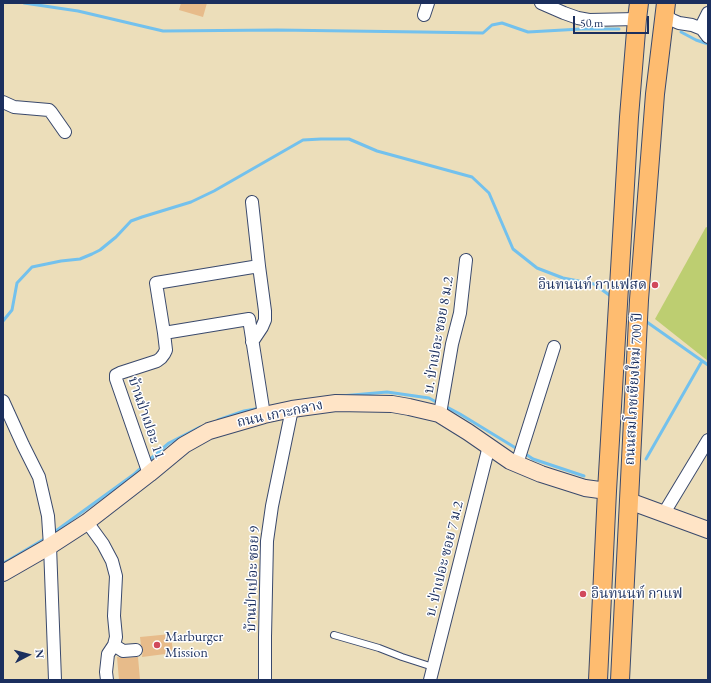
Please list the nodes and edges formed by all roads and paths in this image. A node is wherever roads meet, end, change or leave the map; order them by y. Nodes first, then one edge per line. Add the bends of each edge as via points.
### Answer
1 (428, 3) edge
2 (541, 3) edge
3 (666, 9) edge
4 (638, 11) edge
5 (708, 13) edge
6 (424, 16) dead end
7 (705, 33) edge
8 (3, 102) edge
9 (65, 132) dead end
10 (252, 202) dead end
11 (466, 260) dead end
12 (259, 266) junction
13 (164, 333) junction
14 (252, 342) junction
15 (554, 347) dead end
16 (3, 401) edge
17 (441, 408) junction
18 (292, 409) junction
19 (263, 410) junction
20 (708, 440) edge
21 (489, 446) junction
22 (517, 464) junction
23 (147, 467) junction
24 (607, 491) junction
25 (629, 501) junction
26 (664, 513) junction
27 (87, 522) junction
28 (708, 530) edge
29 (50, 538) junction
30 (3, 573) edge
31 (334, 635) dead end
32 (114, 645) junction
33 (136, 650) dead end
34 (433, 667) junction
35 (55, 680) edge
36 (107, 680) edge
37 (265, 680) edge
38 (430, 680) edge
39 (598, 680) edge
40 (620, 680) edge

1 - 6 street
2 - 4 street via 564,14 590,20
3 - 7 street via 672,20
3 - 25 main road, ถนนสมโภชเชียงใหม่ 700 ปี via 655,94 637,326
4 - 24 main road, ถนนสมโภชเชียงใหม่ 700 ปี
5 - 7 street via 702,25
8 - 9 street via 14,107 49,110
10 - 12 street
11 - 17 street, บ. ป่าเปอะ ซอย 8 ม.2 via 460,313
12 - 13 street via 156,283
12 - 14 street via 265,320
13 - 14 street via 249,319
13 - 23 street, บ้านป่าเปอะ 11 via 166,350 161,358 116,375
14 - 19 street
15 - 22 street
16 - 29 street via 39,477
17 - 18 street, ถนน เกาะกลาง via 336,403
17 - 21 street, ถนน เกาะกลาง via 468,432
18 - 19 street, ถนน เกาะกลาง
18 - 37 street, บ้านป่าเปอะ ซอย 9 via 267,541
19 - 23 street, ถนน เกาะกลาง via 209,431
20 - 26 street
21 - 22 street, ถนน เกาะกลาง
21 - 34 street, บ. ป่าเปอะ ซอย 7 ม.2
22 - 24 street, ถนน เกาะกลาง via 585,488
23 - 27 street, ถนน เกาะกลาง
24 - 39 main road, ถนนสมโภชเชียงใหม่ 700 ปี
25 - 26 street
25 - 40 main road, ถนนสมโภชเชียงใหม่ 700 ปี
26 - 28 street
27 - 29 street, ถนน เกาะกลาง
27 - 32 street via 103,544 116,576
29 - 30 street, ถนน เกาะกลาง
29 - 35 street
31 - 34 lane
32 - 33 street via 123,652
32 - 36 street via 108,654
34 - 38 street, บ. ป่าเปอะ ซอย 7 ม.2

